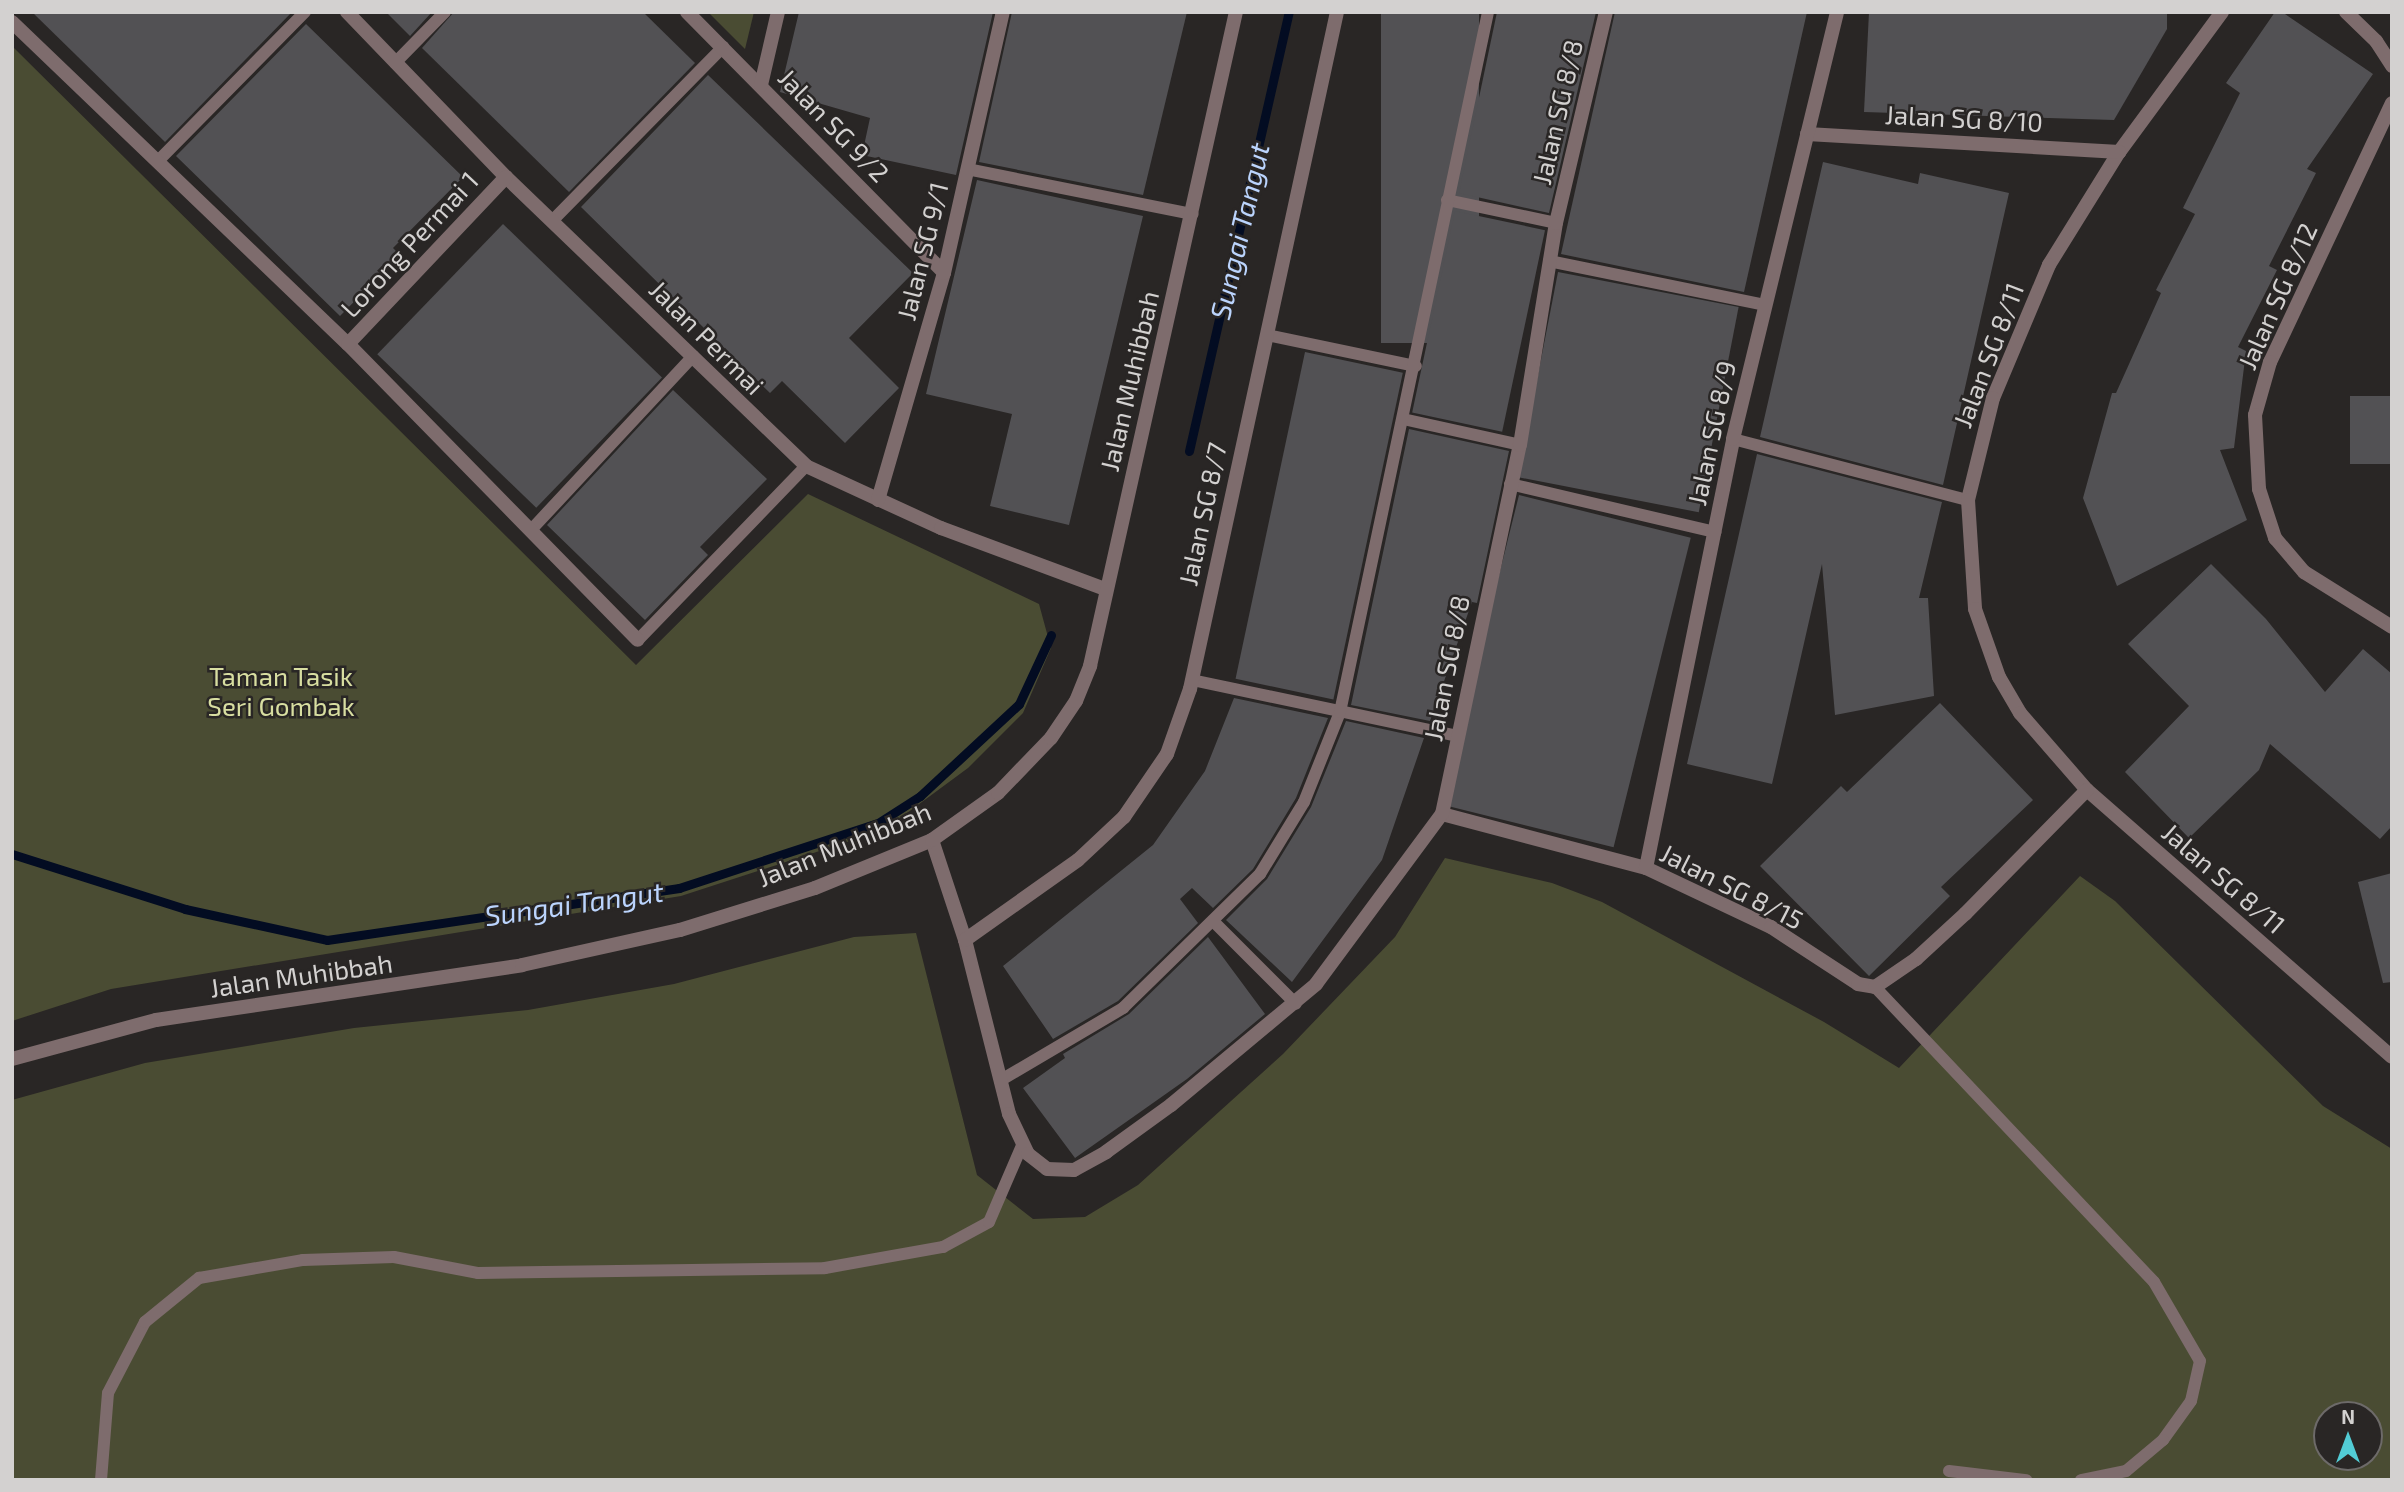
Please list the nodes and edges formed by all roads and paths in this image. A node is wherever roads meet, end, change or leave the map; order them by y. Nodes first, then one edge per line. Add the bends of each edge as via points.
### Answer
1 (305, 12) edge
2 (347, 12) edge
3 (445, 12) edge
4 (687, 12) edge
5 (778, 12) edge
6 (1003, 12) edge
7 (1236, 12) edge
8 (1337, 12) edge
9 (1488, 12) edge
10 (1606, 12) edge
11 (1837, 12) edge
12 (2222, 12) edge
13 (2347, 12) edge
14 (12, 22) edge
15 (723, 47) junction
16 (395, 63) junction
17 (2392, 66) edge
18 (761, 85) junction
19 (2392, 103) edge
20 (1807, 134) junction
21 (2119, 152) junction
22 (159, 160) junction
23 (967, 169) junction
24 (506, 177) junction
25 (1447, 200) junction
26 (1193, 214) junction
27 (553, 220) junction
28 (1556, 223) junction
29 (1549, 261) junction
30 (944, 274) junction
31 (1765, 304) junction
32 (1266, 335) junction
33 (348, 344) junction
34 (693, 356) junction
35 (1416, 366) junction
36 (1403, 419) junction
37 (1733, 439) junction
38 (1520, 444) junction
39 (806, 466) junction
40 (1510, 484) junction
41 (878, 500) junction
42 (1968, 500) junction
43 (531, 530) junction
44 (1715, 532) junction
45 (1105, 589) junction
46 (2392, 627) edge
47 (638, 640) joint
48 (1192, 680) junction
49 (1340, 712) junction
50 (1457, 736) junction
51 (2087, 790) junction
52 (1441, 814) junction
53 (932, 840) junction
54 (1646, 868) junction
55 (1213, 921) junction
56 (965, 940) junction
57 (1875, 987) junction
58 (1296, 1004) junction
59 (2392, 1057) edge
60 (12, 1059) edge
61 (1001, 1080) junction
62 (1023, 1143) junction
63 (1949, 1471) dead end
64 (101, 1480) edge
65 (2026, 1480) edge
66 (2081, 1480) edge

1 - 22 lane
2 - 16 street, Jalan Permai
3 - 16 lane
4 - 15 street, Jalan SG 9/2
5 - 18 street
6 - 23 street, Jalan SG 9/1
7 - 26 street, Jalan Muhibbah
8 - 32 street, Jalan SG 8/7
9 - 25 lane
10 - 28 street, Jalan SG 8/8
11 - 20 street, Jalan SG 8/9
12 - 21 street, Jalan SG 8/11
13 - 17 street via 2376,41
14 - 22 street
15 - 18 street, Jalan SG 9/2
15 - 27 lane
16 - 24 street, Jalan Permai
18 - 30 street, Jalan SG 9/2
19 - 46 street, Jalan SG 8/12 via 2270,362 2255,415 2259,489 2275,538 2304,572
20 - 21 street, Jalan SG 8/10
20 - 31 street, Jalan SG 8/9
21 - 42 street, Jalan SG 8/11 via 2043,278 1993,398
22 - 33 street
23 - 26 lane
23 - 30 street, Jalan SG 9/1
24 - 27 street, Jalan Permai
24 - 33 street, Lorong Permai 1
25 - 28 lane
25 - 35 lane
26 - 45 street, Jalan Muhibbah
27 - 34 street, Jalan Permai
28 - 29 street, Jalan SG 8/8
29 - 31 lane
29 - 38 street, Jalan SG 8/8
30 - 41 street, Jalan SG 9/1
31 - 37 street, Jalan SG 8/9
32 - 35 lane
32 - 48 street, Jalan SG 8/7
33 - 43 street
34 - 39 street, Jalan Permai via 769,435
34 - 43 lane
35 - 36 lane
36 - 38 lane
36 - 49 lane
37 - 42 lane
37 - 44 street, Jalan SG 8/9
38 - 40 street, Jalan SG 8/8
39 - 41 street, Jalan Permai
39 - 47 lane
40 - 44 lane
40 - 50 street, Jalan SG 8/8
41 - 45 street, Jalan Permai
42 - 51 street, Jalan SG 8/11 via 1975,609 1994,666 2020,713
43 - 47 street
44 - 54 street, Jalan SG 8/9
45 - 53 street, Jalan Muhibbah via 1090,666 1076,701 1051,738 998,793
48 - 49 lane
48 - 56 street, Jalan SG 8/7 via 1167,754 1124,817 1077,860
49 - 50 lane
49 - 55 lane via 1304,802 1260,874
50 - 52 street, Jalan SG 8/8
51 - 57 street via 1965,914 1916,959
51 - 59 street, Jalan SG 8/11
52 - 54 street, Jalan SG 8/15
52 - 58 street, Jalan SG 8/8 via 1316,984
53 - 56 street
53 - 60 street, Jalan Muhibbah via 815,888 680,930 523,965 156,1020
54 - 57 street, Jalan SG 8/15 via 1771,927 1858,984
55 - 58 lane
55 - 61 lane via 1123,1008
56 - 61 street
57 - 66 lane via 2154,1282 2200,1362 2191,1401 2164,1440 2126,1471
58 - 62 street, Jalan SG 8/8 via 1086,1165 1047,1169 1028,1154
61 - 62 street
62 - 64 lane via 989,1222 943,1247 825,1268 478,1273 394,1257 303,1260 199,1278 145,1322 108,1393
63 - 65 lane

